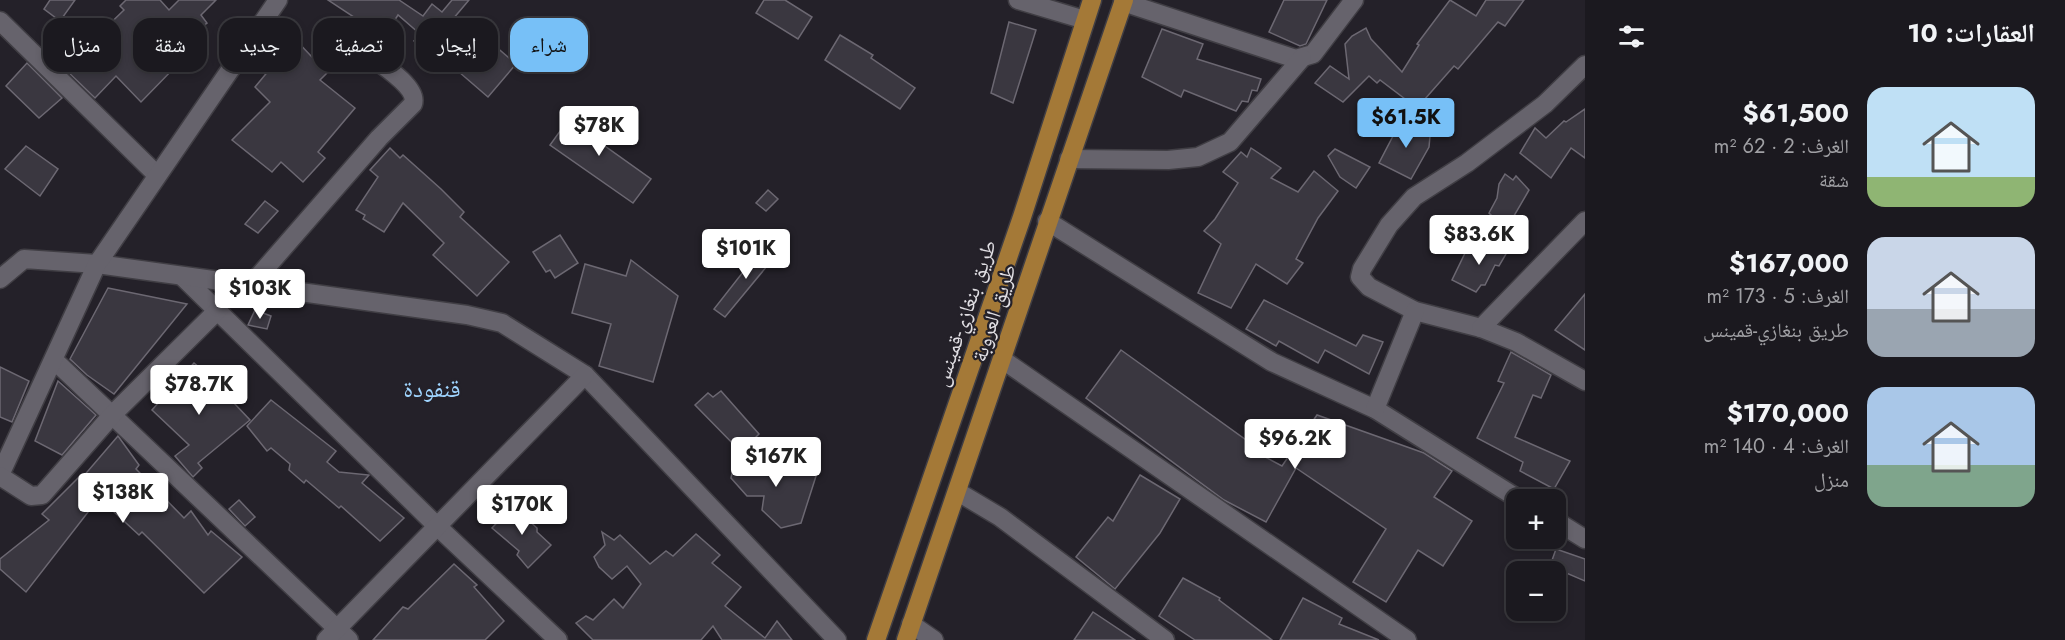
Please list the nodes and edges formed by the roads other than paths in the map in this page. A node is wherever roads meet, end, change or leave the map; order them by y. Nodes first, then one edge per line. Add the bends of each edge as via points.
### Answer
1 (278, 0) edge
2 (1018, 0) edge
3 (1092, 0) edge
4 (1354, 0) edge
5 (1124, 1) edge
6 (1085, 20) junction
7 (0, 21) edge
8 (1302, 58) junction
9 (1585, 65) edge
10 (389, 72) edge
11 (1069, 159) junction
12 (157, 175) junction
13 (1047, 221) junction
14 (1585, 221) edge
15 (97, 264) junction
16 (184, 278) junction
17 (0, 279) edge
18 (250, 286) junction
19 (219, 309) junction
20 (1415, 311) junction
21 (1481, 328) junction
22 (54, 360) junction
23 (1003, 360) junction
24 (585, 375) junction
25 (1585, 381) edge
26 (1375, 409) junction
27 (113, 414) junction
28 (0, 475) edge
29 (1506, 491) edge
30 (958, 492) junction
31 (438, 527) junction
32 (1566, 527) edge
33 (1585, 539) edge
34 (908, 632) edge
35 (338, 636) edge
36 (558, 640) edge
37 (837, 640) edge
38 (876, 640) edge
39 (934, 640) edge
40 (1165, 640) edge
41 (1407, 640) edge

1 - 12 street
2 - 6 street
3 - 6 main road, طريق بنغازي-قمينس
4 - 8 street via 1313,54
5 - 8 street
5 - 11 main road, طريق العروبة
6 - 38 main road, طريق بنغازي-قمينس via 1022,217
7 - 12 street
8 - 11 street via 1230,142 1198,157
9 - 20 street via 1545,104 1414,197 1389,225 1360,277 1369,287
10 - 18 street via 411,89 413,104
11 - 13 main road, طريق العروبة
12 - 15 street
13 - 23 main road, طريق العروبة
13 - 26 street via 1272,362
14 - 21 street
15 - 16 street
15 - 17 street via 24,259
15 - 22 street
16 - 18 street
16 - 19 street
18 - 24 street via 488,318
19 - 27 street
19 - 31 street
20 - 21 street
20 - 26 street
21 - 25 street via 1516,342
22 - 27 street
22 - 28 street
23 - 30 main road, طريق العروبة
23 - 41 street
24 - 31 street
24 - 37 street
26 - 29 street
27 - 28 street via 42,495 31,496
27 - 35 street
30 - 34 main road, طريق العروبة
30 - 40 street via 1000,517
31 - 35 street
31 - 36 street
32 - 33 street
34 - 39 street

